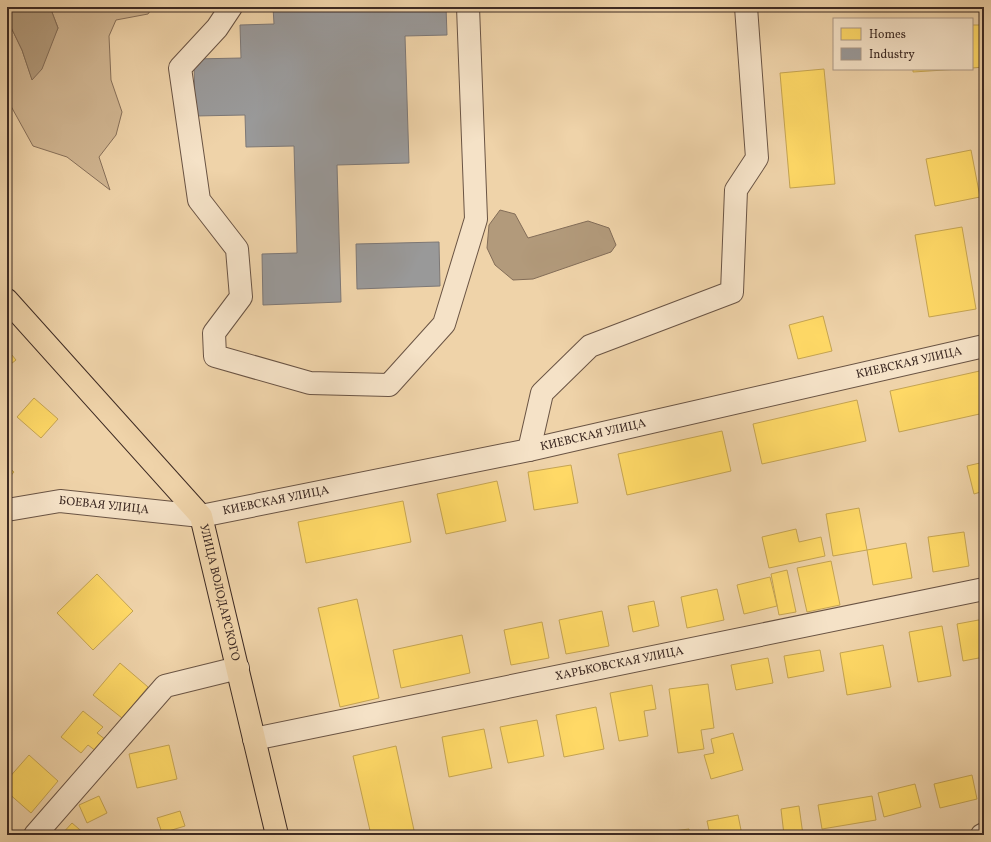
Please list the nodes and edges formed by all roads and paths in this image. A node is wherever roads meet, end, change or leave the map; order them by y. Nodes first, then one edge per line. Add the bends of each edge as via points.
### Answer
1 (231, 7) edge
2 (468, 7) edge
3 (746, 7) edge
4 (7, 300) edge
5 (984, 346) edge
6 (529, 450) junction
7 (7, 510) edge
8 (201, 516) junction
9 (984, 589) edge
10 (238, 668) junction
11 (254, 739) junction
12 (34, 835) edge
13 (277, 835) edge

1 - 2 street via 217,28 180,68 199,200 237,249 241,297 214,333 215,356 310,383 389,385 444,324 476,219
3 - 6 street via 757,158 736,190 732,292 590,346 542,393
4 - 8 main road, УЛИЦА ВОЛОДАРСКОГО
5 - 6 street, КИЕВСКАЯ УЛИЦА
6 - 8 street, КИЕВСКАЯ УЛИЦА
7 - 8 street, БОЕВАЯ УЛИЦА via 60,501
8 - 10 main road, УЛИЦА ВОЛОДАРСКОГО
9 - 11 street, ХАРЬКОВСКАЯ УЛИЦА
10 - 11 main road, УЛИЦА ВОЛОДАРСКОГО
10 - 12 street via 165,686
11 - 13 main road, УЛИЦА ВОЛОДАРСКОГО

